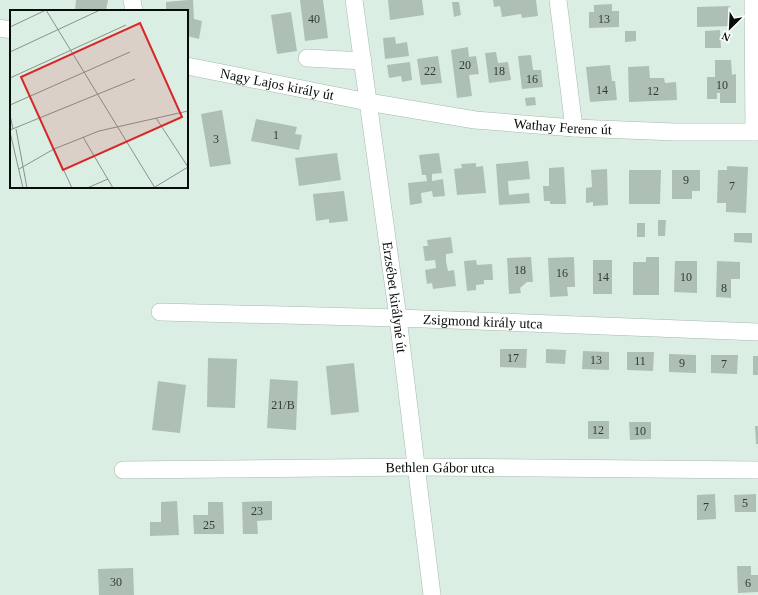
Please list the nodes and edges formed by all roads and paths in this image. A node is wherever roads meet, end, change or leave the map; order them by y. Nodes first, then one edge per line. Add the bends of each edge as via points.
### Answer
1 (132, 0) edge
2 (354, 0) edge
3 (558, 0) edge
4 (753, 0) edge
5 (134, 10) edge
6 (0, 28) edge
7 (10, 30) edge
8 (307, 58) dead end
9 (363, 61) junction
10 (188, 66) edge
11 (368, 102) junction
12 (574, 128) junction
13 (756, 132) edge
14 (160, 312) dead end
15 (398, 318) junction
16 (758, 332) edge
17 (416, 466) junction
18 (123, 470) dead end
19 (758, 470) edge
20 (432, 595) edge

1 - 5 street
2 - 9 street, Erzsébet királyné út
3 - 12 street
4 - 13 street
6 - 7 street
8 - 9 street
9 - 11 street, Erzsébet királyné út
10 - 11 street, Nagy Lajos király út
11 - 12 street, Wathay Ferenc út via 475,120
11 - 15 street, Erzsébet királyné út
12 - 13 street, Wathay Ferenc út
14 - 15 street, Zsigmond király utca
15 - 16 street, Zsigmond király utca
15 - 17 street, Erzsébet királyné út
17 - 18 street, Bethlen Gábor utca
17 - 19 street, Bethlen Gábor utca
17 - 20 street, Erzsébet királyné út

